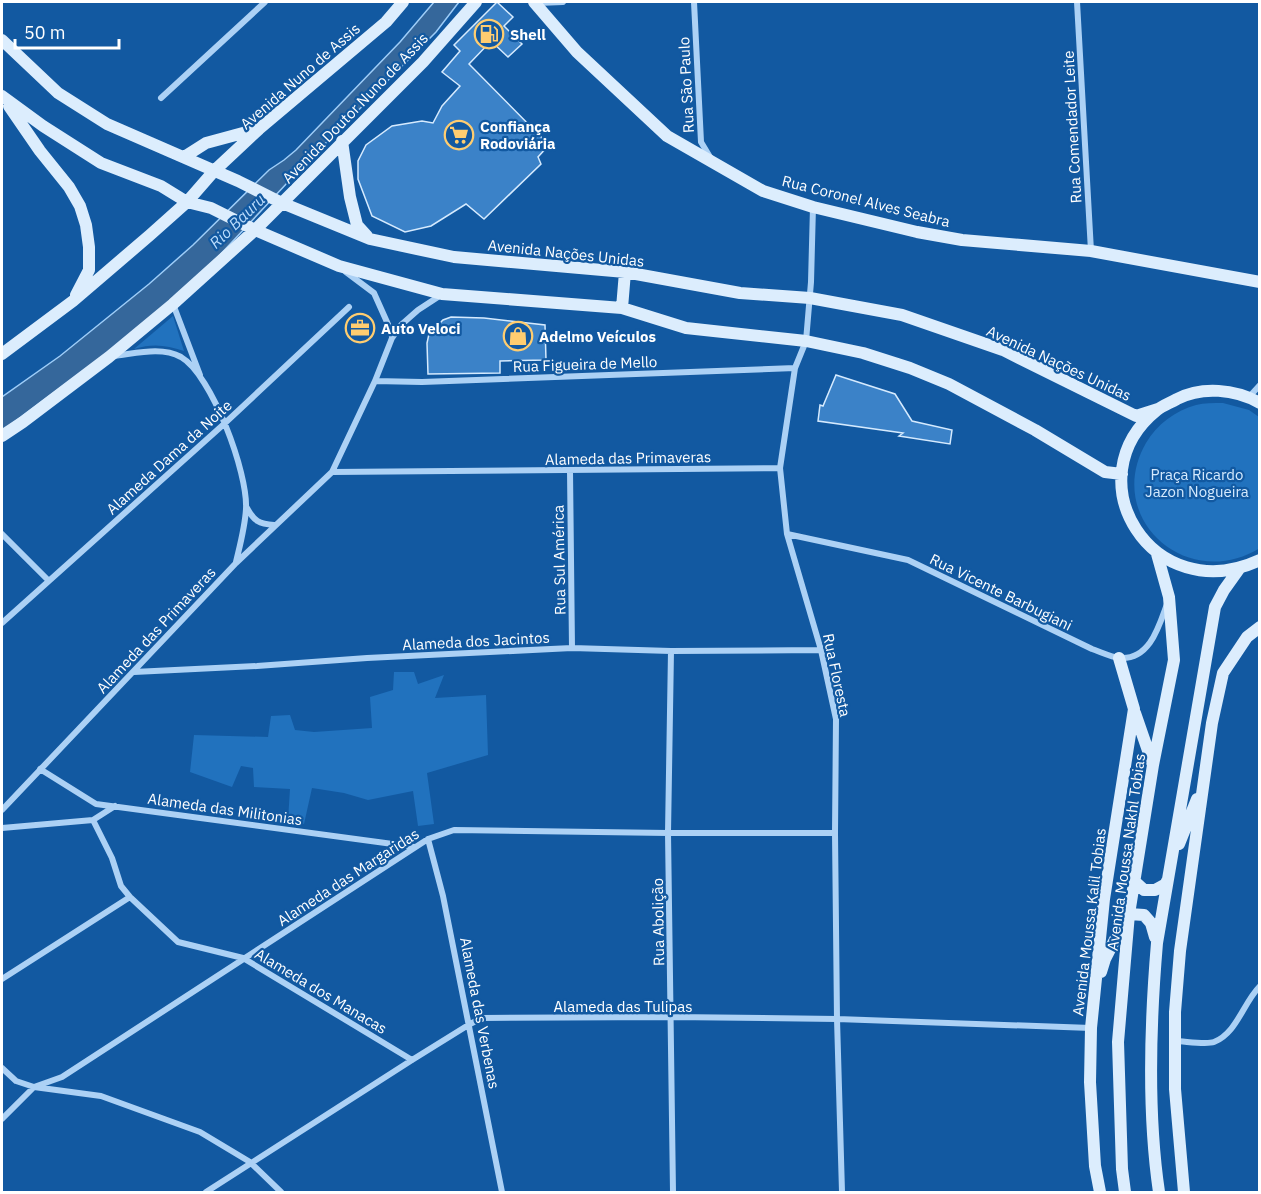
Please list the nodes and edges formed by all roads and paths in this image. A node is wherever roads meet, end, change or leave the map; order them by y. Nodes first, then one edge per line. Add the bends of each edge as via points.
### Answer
1 (251, 2) edge
2 (265, 2) edge
3 (403, 2) edge
4 (476, 2) edge
5 (535, 2) edge
6 (563, 2) edge
7 (694, 2) edge
8 (1077, 2) edge
9 (257, 8) junction
10 (2, 40) edge
11 (2, 97) edge
12 (160, 98) dead end
13 (259, 129) junction
14 (342, 141) junction
15 (184, 157) junction
16 (715, 164) junction
17 (214, 171) junction
18 (187, 202) junction
19 (280, 202) junction
20 (813, 207) junction
21 (251, 228) junction
22 (370, 239) junction
23 (1091, 251) junction
24 (339, 266) junction
25 (625, 273) junction
26 (1260, 282) edge
27 (442, 294) junction
28 (810, 298) junction
29 (73, 300) junction
30 (173, 304) junction
31 (350, 308) dead end
32 (622, 308) junction
33 (392, 338) junction
34 (806, 341) junction
35 (2, 354) edge
36 (109, 357) junction
37 (795, 368) junction
38 (201, 379) junction
39 (375, 381) junction
40 (1260, 385) edge
41 (1254, 400) edge
42 (1158, 409) junction
43 (224, 424) junction
44 (2, 436) edge
45 (780, 468) junction
46 (570, 471) junction
47 (332, 472) junction
48 (1122, 474) junction
49 (247, 507) junction
50 (274, 525) junction
51 (2, 534) edge
52 (787, 534) junction
53 (1157, 554) junction
54 (1259, 560) edge
55 (236, 563) junction
56 (1239, 569) junction
57 (48, 580) junction
58 (1169, 597) junction
59 (2, 622) edge
60 (1260, 627) edge
61 (572, 648) junction
62 (821, 650) junction
63 (671, 651) junction
64 (1119, 658) junction
65 (1206, 661) junction
66 (134, 672) junction
67 (1134, 709) junction
68 (1212, 723) junction
69 (1153, 765) junction
70 (40, 769) junction
71 (1204, 784) junction
72 (115, 806) junction
73 (2, 810) edge
74 (93, 820) junction
75 (2, 828) edge
76 (668, 833) junction
77 (835, 833) junction
78 (428, 839) junction
79 (415, 847) junction
80 (1133, 880) junction
81 (1166, 884) junction
82 (130, 897) junction
83 (1129, 914) junction
84 (1157, 943) junction
85 (243, 958) junction
86 (2, 979) edge
87 (1260, 986) edge
88 (1094, 997) junction
89 (672, 1017) junction
90 (837, 1019) junction
91 (470, 1024) junction
92 (1091, 1028) junction
93 (1175, 1041) junction
94 (412, 1060) junction
95 (2, 1068) edge
96 (34, 1087) junction
97 (2, 1119) edge
98 (250, 1162) junction
99 (1156, 1169) junction
100 (206, 1192) edge
101 (281, 1192) edge
102 (502, 1192) edge
103 (673, 1192) edge
104 (842, 1192) edge
105 (1100, 1192) edge
106 (1125, 1192) edge
107 (1159, 1192) edge
108 (1164, 1192) edge
109 (1184, 1192) edge

1 - 9 street
2 - 9 street
3 - 13 main road, Avenida Nuno de Assis via 386,22
4 - 14 main road, Avenida Doutor Nuno de Assis via 423,62
5 - 6 street
5 - 16 main road, Rua Coronel Alves Seabra via 577,52 667,136
7 - 16 street, Rua São Paulo via 701,142
8 - 23 street, Rua Comendador Leite
9 - 12 street
10 - 15 main road, Avenida Nações Unidas via 58,93 107,124
11 - 18 main road via 101,163 161,186
11 - 29 main road via 80,206 86,225 89,270
13 - 15 main road via 206,143
13 - 17 main road, Avenida Nuno de Assis
14 - 19 main road, Avenida Doutor Nuno de Assis
14 - 22 main road via 357,225
15 - 17 main road, Avenida Nações Unidas
16 - 20 main road, Rua Coronel Alves Seabra via 763,191
17 - 18 main road
17 - 19 main road, Avenida Nações Unidas
18 - 21 main road via 211,208
18 - 29 main road
19 - 21 main road, Avenida Doutor Nuno de Assis
19 - 22 main road, Avenida Nações Unidas
20 - 23 main road, Rua Coronel Alves Seabra via 962,240
20 - 28 street, Rua Floresta
21 - 24 main road
21 - 30 main road, Avenida Doutor Nuno de Assis
22 - 25 main road, Avenida Nações Unidas via 454,257
23 - 26 main road, Rua Coronel Alves Seabra
24 - 27 main road
24 - 33 street via 374,293
25 - 28 main road, Avenida Nações Unidas via 740,293
25 - 32 main road
27 - 32 main road
27 - 33 street, Alameda das Primaveras via 418,310
28 - 34 street, Rua Floresta
28 - 42 main road, Avenida Nações Unidas via 902,315 1003,350 1136,416
29 - 35 main road
30 - 36 main road, Avenida Doutor Nuno de Assis
30 - 38 street
31 - 43 street, Alameda Dama da Noite
32 - 34 main road via 686,328
33 - 39 street, Alameda das Primaveras
34 - 37 street, Rua Floresta
34 - 48 main road via 862,353 949,384 1035,429 1105,472
36 - 38 street via 158,351 180,357
36 - 44 main road, Avenida Doutor Nuno de Assis
37 - 39 street, Rua Figueira de Mello
37 - 45 street, Rua Floresta
38 - 43 street
39 - 47 street, Alameda das Primaveras
40 - 41 street
41 - 42 main road, Avenida Nações Unidas via 1218,390 1186,394
42 - 48 main road, Avenida Nações Unidas via 1133,438
43 - 49 street via 241,469
43 - 57 street, Alameda Dama da Noite
45 - 46 street, Alameda das Primaveras
45 - 52 street, Rua Floresta
46 - 47 street, Alameda das Primaveras
46 - 61 street, Rua Sul América
47 - 50 street, Alameda das Primaveras
48 - 53 main road, Avenida Nações Unidas via 1129,518
49 - 50 street via 254,520
49 - 55 street
50 - 55 street, Alameda das Primaveras
51 - 57 street
52 - 62 street, Rua Floresta
52 - 64 street, Rua Vicente Barbugiani via 908,560 1092,649
53 - 56 main road, Avenida Nações Unidas via 1182,568 1210,573
53 - 58 main road, Avenida Moussa Nakhl Tobias
54 - 56 main road, Avenida Nações Unidas
55 - 66 street, Alameda das Primaveras
56 - 65 main road via 1215,607
57 - 59 street, Alameda Dama da Noite
58 - 64 street via 1155,638 1135,657
58 - 69 main road, Avenida Moussa Nakhl Tobias via 1174,660
60 - 68 main road via 1247,637 1223,673
61 - 63 street, Alameda dos Jacintos
61 - 66 street, Alameda dos Jacintos
62 - 63 street, Alameda dos Jacintos
62 - 77 street, Rua Floresta via 836,719
63 - 76 street, Rua Abolição
64 - 67 main road, Avenida Moussa Kalil Tobias
65 - 68 main road
65 - 81 main road
66 - 70 street, Alameda das Primaveras
67 - 69 main road
67 - 88 main road, Avenida Moussa Kalil Tobias via 1104,899
68 - 71 main road
69 - 80 main road, Avenida Moussa Nakhl Tobias
70 - 72 street, Alameda das Militonias via 96,804
70 - 73 street, Alameda das Primaveras
71 - 81 main road
71 - 93 main road via 1180,951
72 - 74 street
72 - 79 street, Alameda das Militonias
74 - 75 street
74 - 82 street, Alameda dos Manacas
76 - 77 street, Alameda das Margaridas
76 - 78 street, Alameda das Margaridas via 454,830
76 - 89 street, Rua Abolição
77 - 90 street, Rua Floresta
78 - 79 street, Alameda das Margaridas
78 - 91 street, Alameda das Verbenas
79 - 85 street, Alameda das Margaridas
80 - 81 main road via 1144,890
80 - 83 main road, Avenida Moussa Nakhl Tobias
81 - 84 main road
82 - 85 street, Alameda dos Manacas via 178,942
82 - 86 street
83 - 84 main road via 1144,915
83 - 88 main road via 1105,959
83 - 106 main road, Avenida Moussa Nakhl Tobias via 1118,1042
84 - 99 main road via 1152,1000
85 - 94 street, Alameda dos Manacas
85 - 96 street, Alameda das Margaridas via 62,1077
87 - 93 street via 1231,1029 1213,1043
88 - 92 main road, Avenida Moussa Kalil Tobias
89 - 90 street, Alameda das Tulipas
89 - 91 street, Alameda das Tulipas via 482,1018
89 - 103 street, Rua Abolição
90 - 92 street, Alameda das Tulipas
90 - 104 street, Rua Floresta
91 - 94 street, Alameda das Tulipas
91 - 102 street, Alameda das Verbenas
92 - 105 main road, Avenida Moussa Kalil Tobias via 1090,1082
93 - 109 main road via 1177,1127
94 - 98 street, Alameda das Tulipas
95 - 96 street via 16,1081
96 - 97 street, Alameda das Margaridas
96 - 98 street via 101,1096 201,1132
98 - 100 street, Alameda das Tulipas
98 - 101 street
99 - 107 main road
99 - 108 main road

